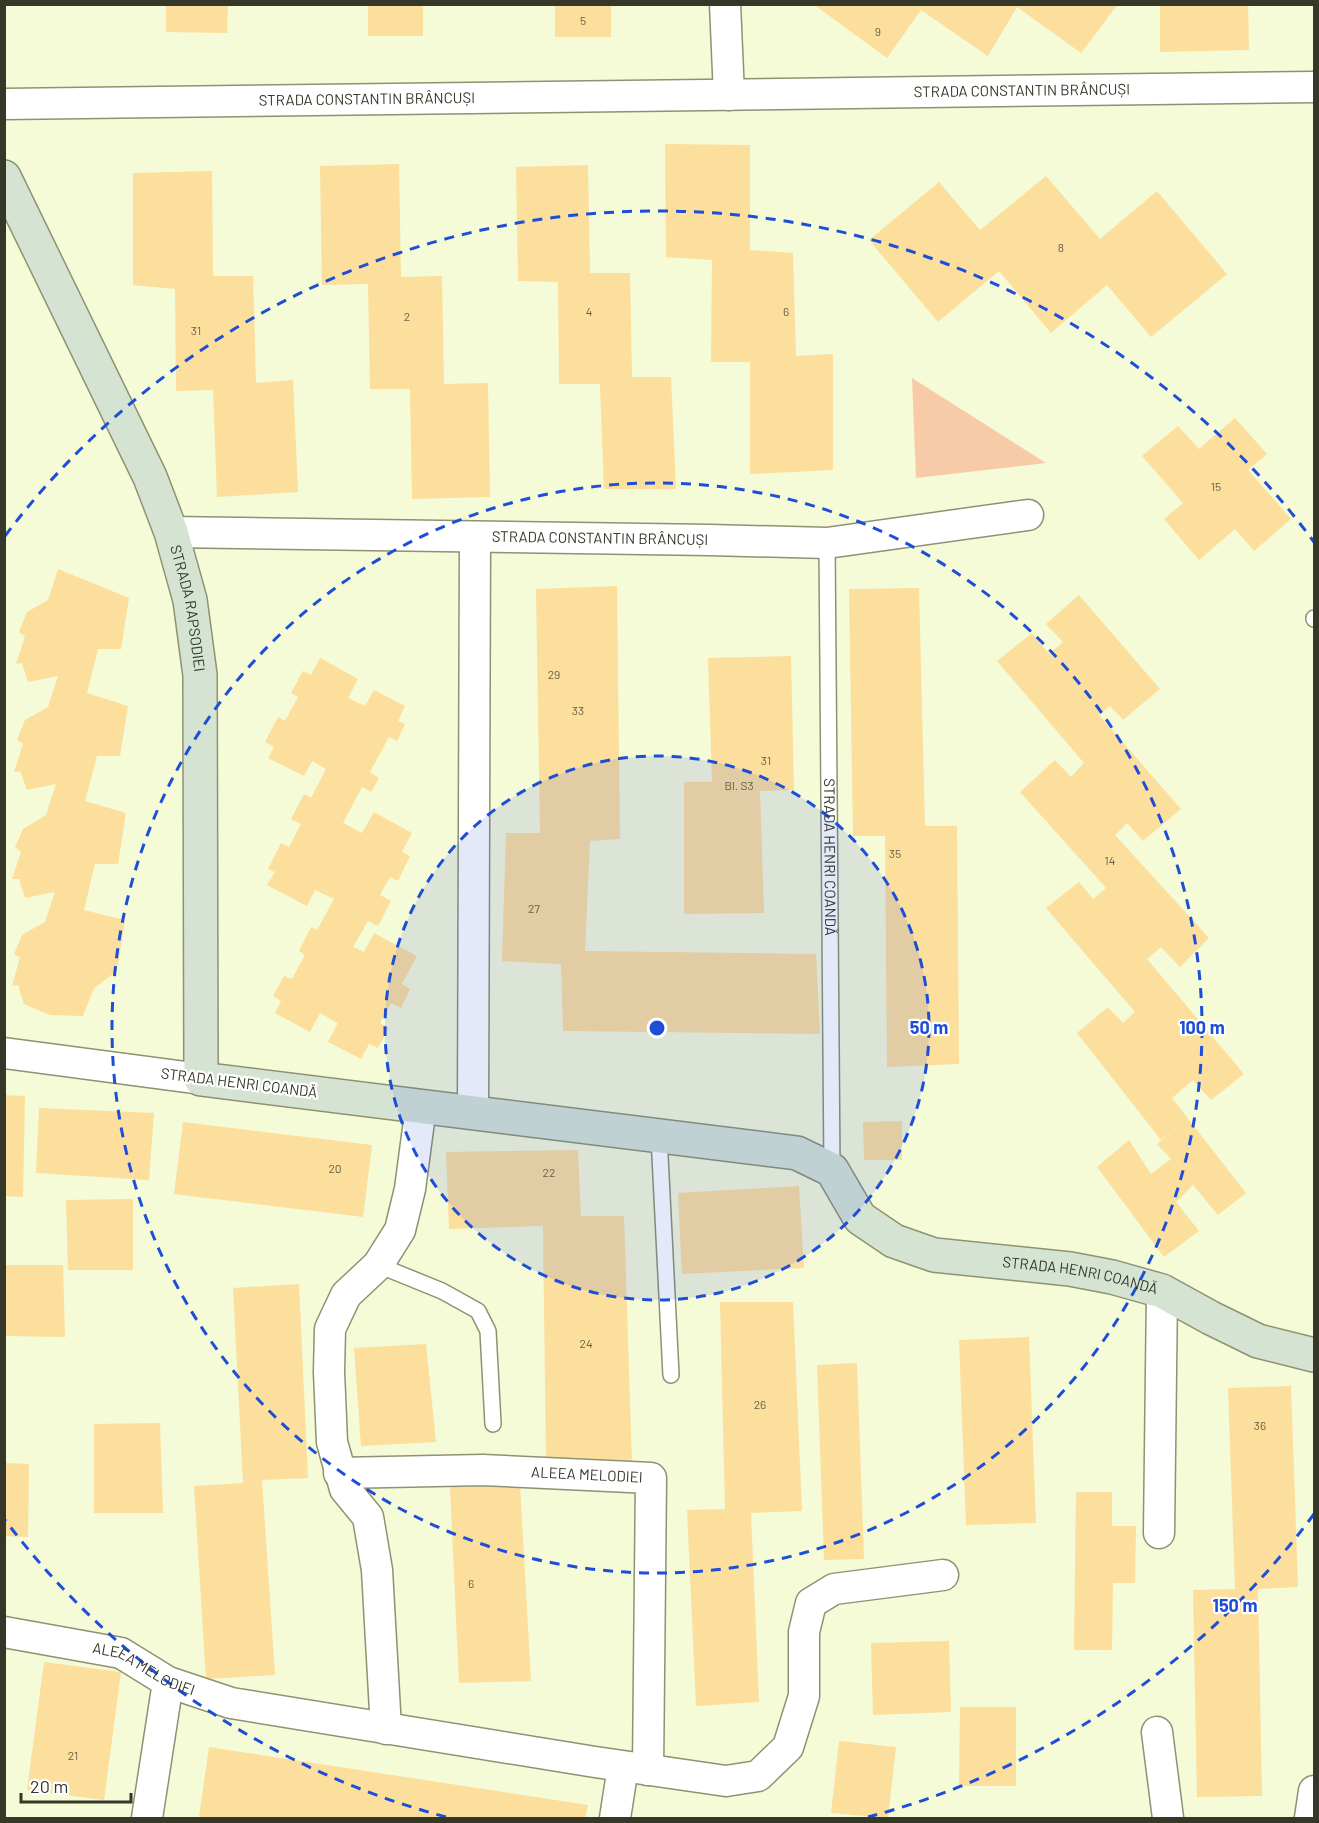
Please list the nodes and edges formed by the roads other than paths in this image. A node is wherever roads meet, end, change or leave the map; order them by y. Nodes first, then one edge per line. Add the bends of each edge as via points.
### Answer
1 (725, 4) edge
2 (1314, 87) edge
3 (729, 94) junction
4 (4, 104) edge
5 (4, 177) edge
6 (1028, 515) dead end
7 (171, 532) junction
8 (475, 537) junction
9 (827, 543) junction
10 (4, 1053) edge
11 (201, 1079) junction
12 (421, 1106) junction
13 (473, 1113) junction
14 (659, 1136) junction
15 (832, 1170) junction
16 (378, 1265) junction
17 (1162, 1291) junction
18 (1314, 1356) edge
19 (671, 1375) dead end
20 (493, 1424) dead end
21 (339, 1473) junction
22 (1159, 1533) dead end
23 (943, 1575) dead end
24 (4, 1632) edge
25 (168, 1682) junction
26 (386, 1729) junction
27 (1157, 1731) dead end
28 (635, 1768) junction
29 (1314, 1791) edge
30 (147, 1818) edge
31 (615, 1818) edge
32 (1168, 1818) edge
33 (1310, 1818) edge

1 - 3 street
2 - 3 street, STRADA CONSTANTIN BRÂNCUȘI
3 - 4 street, STRADA CONSTANTIN BRÂNCUȘI
5 - 7 street, STRADA RAPSODIEI via 150,477
6 - 9 street, STRADA CONSTANTIN BRÂNCUȘI
7 - 8 street, STRADA CONSTANTIN BRÂNCUȘI
7 - 11 street, STRADA RAPSODIEI via 190,600 200,675
8 - 9 street, STRADA CONSTANTIN BRÂNCUȘI
8 - 13 street
9 - 15 lane, STRADA HENRI COANDĂ
10 - 11 street, STRADA HENRI COANDĂ
11 - 12 street, STRADA HENRI COANDĂ
12 - 13 street, STRADA HENRI COANDĂ
12 - 16 street via 410,1189 400,1230
13 - 14 street, STRADA HENRI COANDĂ
14 - 15 street, STRADA HENRI COANDĂ via 797,1153
14 - 19 lane
15 - 17 street, STRADA HENRI COANDĂ via 860,1218 894,1241 934,1255 1070,1269
16 - 20 lane via 442,1291 478,1311 488,1331
16 - 21 street via 346,1295 330,1329 332,1442
17 - 18 street, STRADA HENRI COANDĂ via 1258,1341
17 - 22 street
21 - 26 street via 345,1489 368,1517 377,1570
21 - 28 street, ALEEA MELODIEI via 483,1470 651,1478
23 - 28 street, ALEEA MELODIEI via 834,1589 811,1603 804,1632 801,1707 788,1747 758,1776 726,1781
24 - 25 street, ALEEA MELODIEI via 121,1653
25 - 26 street, ALEEA MELODIEI via 231,1703
25 - 30 street
26 - 28 street, ALEEA MELODIEI
27 - 32 street
28 - 31 street
29 - 33 street

